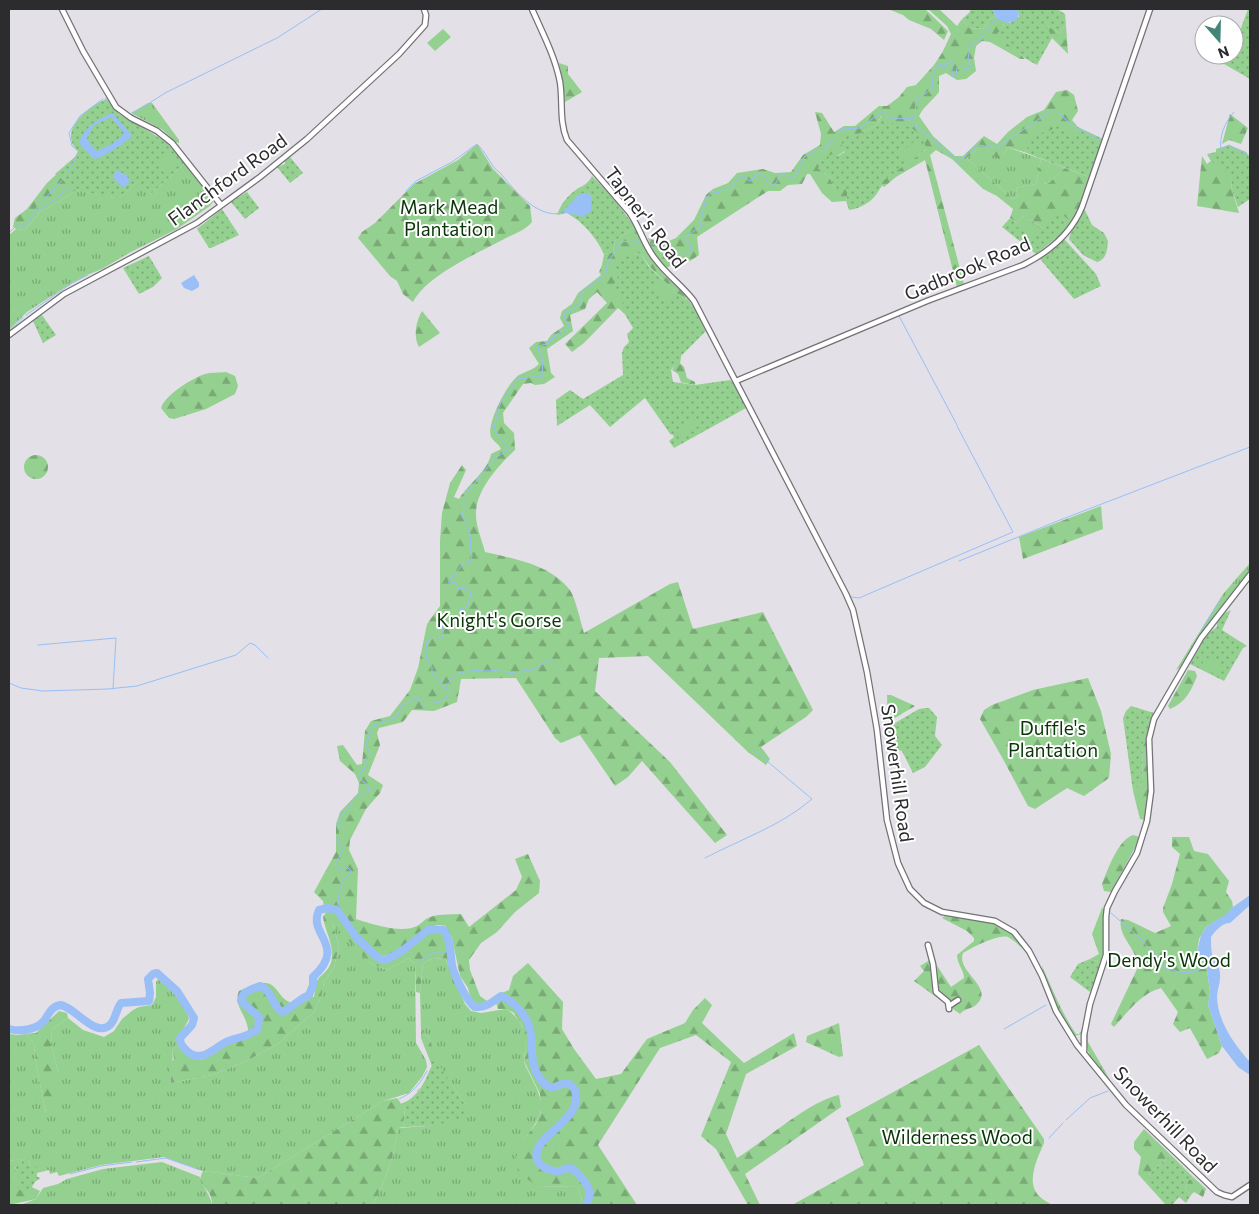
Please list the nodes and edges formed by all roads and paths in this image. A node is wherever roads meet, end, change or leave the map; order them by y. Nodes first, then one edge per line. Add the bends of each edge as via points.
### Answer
1 (62, 9) edge
2 (424, 9) edge
3 (532, 9) edge
4 (1150, 9) edge
5 (221, 205) junction
6 (9, 335) edge
7 (736, 381) junction
8 (1250, 575) edge
9 (928, 945) dead end
10 (958, 1000) dead end
11 (1084, 1035) junction
12 (1073, 1039) junction
13 (1084, 1053) junction
14 (1250, 1185) edge

1 - 5 street via 116,106 131,118 158,130 172,142
2 - 5 street, Flanchford Road via 425,25 381,72 307,139
3 - 7 street, Tapner's Road via 557,70 562,126 567,140 629,212 656,261 694,300
4 - 7 street, Gadbrook Road via 1082,207 1064,236 1023,265
5 - 6 street, Flanchford Road via 183,232 64,294
7 - 12 street, Snowerhill Road via 853,610 868,672 887,820 894,851 910,889 934,908 949,914 995,921 1014,932 1036,962 1056,1012
8 - 11 street via 1201,638 1154,719 1149,739 1151,791 1147,821 1137,853 1107,908 1106,954
9 - 10 street via 936,992 949,1007
11 - 12 street
11 - 13 street
12 - 13 street, Snowerhill Road
13 - 14 street, Snowerhill Road via 1126,1105 1217,1192 1232,1197

